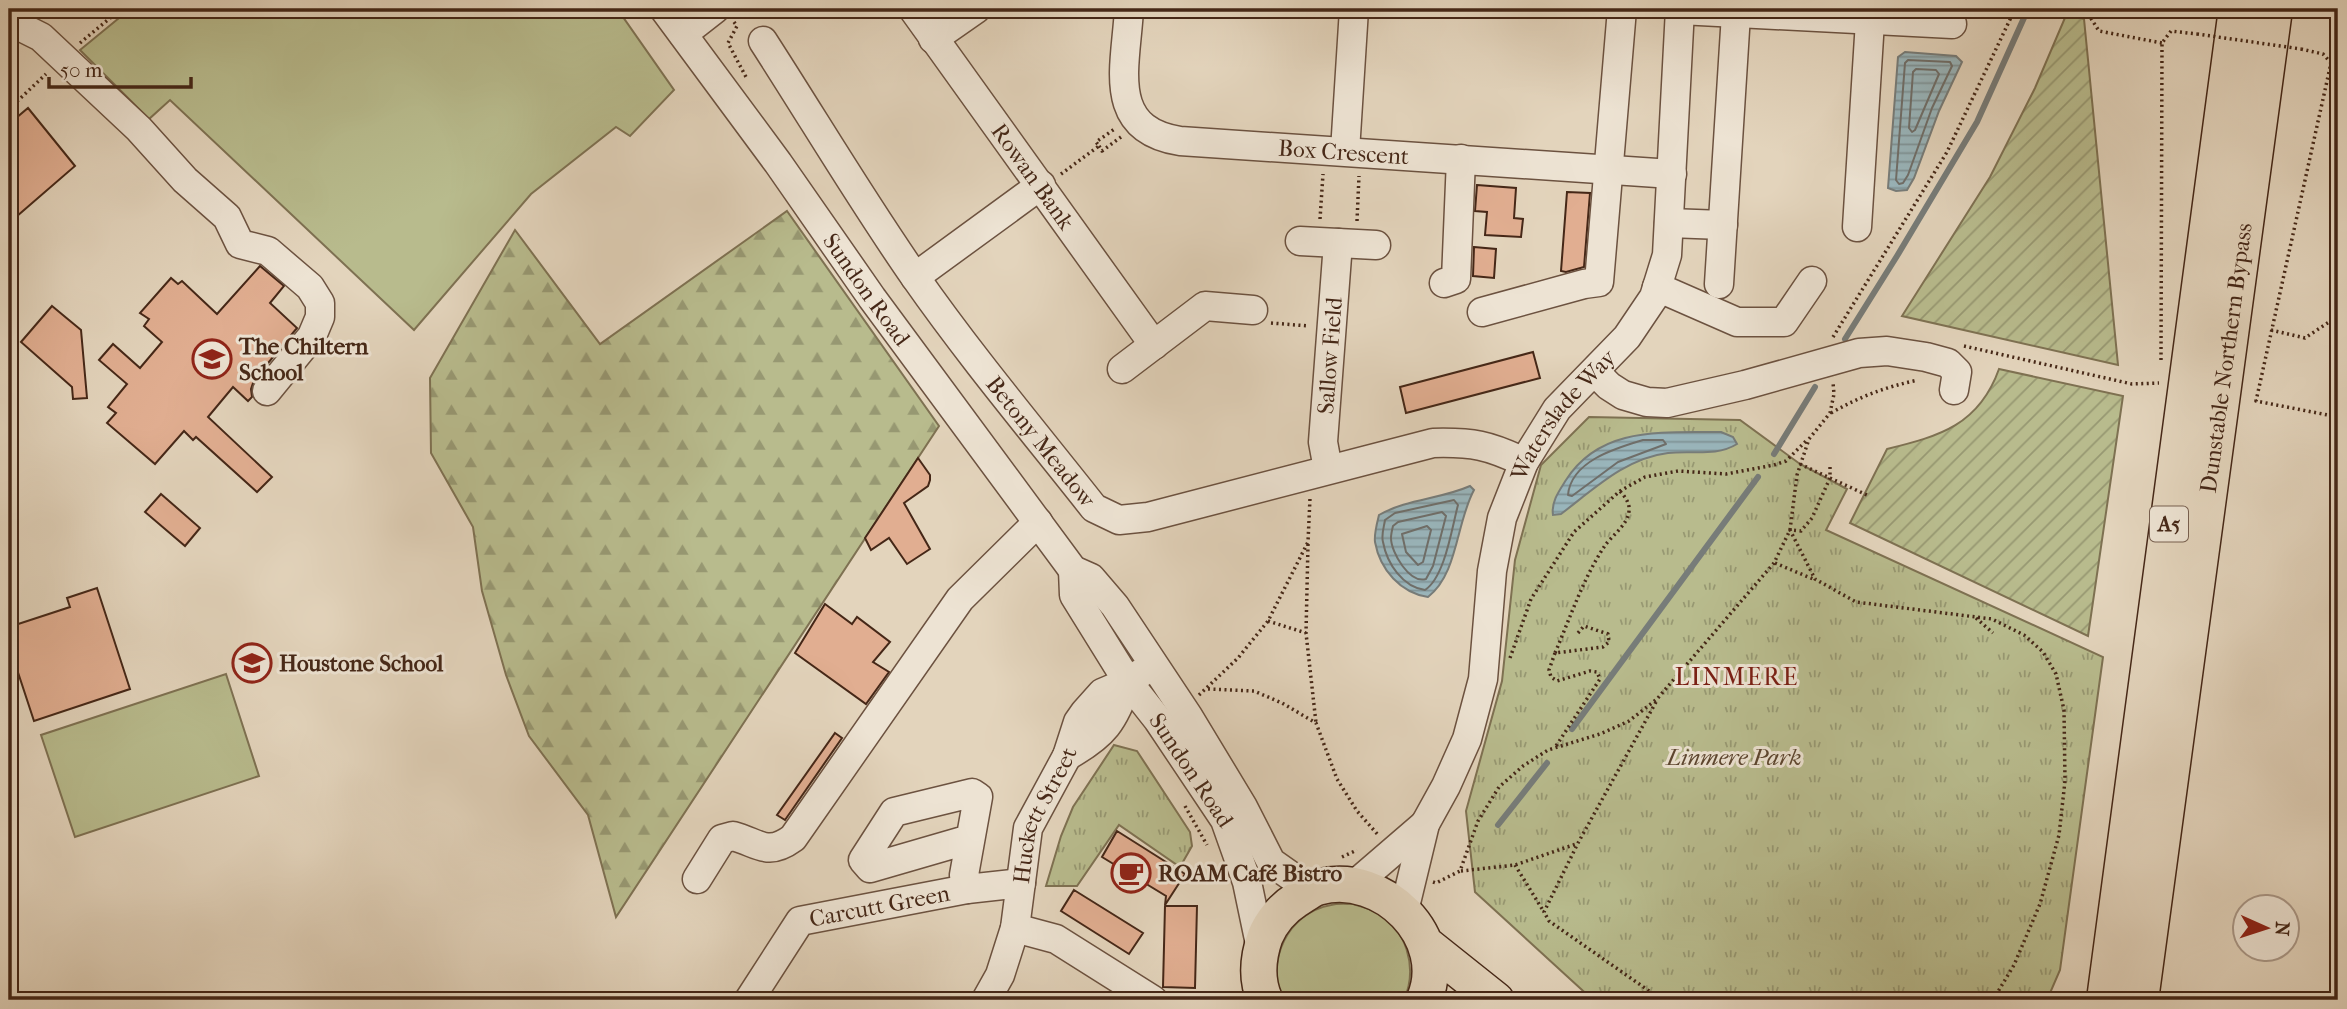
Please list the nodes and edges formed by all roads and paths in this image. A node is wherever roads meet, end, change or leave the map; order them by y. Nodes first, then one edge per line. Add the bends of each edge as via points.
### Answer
1 (62, 9) edge
2 (121, 9) edge
3 (664, 9) edge
4 (715, 9) edge
5 (913, 9) edge
6 (976, 9) edge
7 (1129, 9) edge
8 (1354, 9) edge
9 (1622, 9) edge
10 (2015, 9) edge
11 (2085, 9) edge
12 (2238, 9) edge
13 (2273, 9) edge
14 (1680, 10) edge
15 (1736, 14) junction
16 (9, 20) edge
17 (1870, 21) junction
18 (1952, 24) dead end
19 (683, 34) junction
20 (933, 39) junction
21 (763, 41) dead end
22 (2162, 43) junction
23 (74, 49) dead end
24 (46, 74) dead end
25 (9, 109) edge
26 (1136, 121) junction
27 (1099, 146) junction
28 (1343, 151) junction
29 (1461, 159) junction
30 (1609, 170) junction
31 (1672, 174) junction
32 (1041, 185) junction
33 (1669, 223) junction
34 (1724, 225) junction
35 (1857, 227) dead end
36 (1338, 243) junction
37 (915, 277) junction
38 (1812, 281) dead end
39 (1444, 283) dead end
40 (1719, 284) dead end
41 (1657, 287) junction
42 (1253, 310) joint
43 (1482, 312) dead end
44 (2338, 316) edge
45 (1332, 328) junction
46 (2271, 330) junction
47 (1953, 344) dead end
48 (1154, 345) junction
49 (1926, 357) junction
50 (1830, 360) junction
51 (1122, 369) dead end
52 (2161, 369) dead end
53 (1595, 372) junction
54 (2161, 383) dead end
55 (1954, 390) dead end
56 (267, 391) dead end
57 (1830, 413) junction
58 (2338, 417) edge
59 (1809, 439) junction
60 (1524, 463) junction
61 (1800, 464) junction
62 (1830, 467) dead end
63 (1317, 472) junction
64 (1830, 478) junction
65 (1620, 491) junction
66 (1867, 495) dead end
67 (1038, 522) junction
68 (1790, 530) junction
69 (1308, 542) junction
70 (1774, 563) junction
71 (1073, 569) junction
72 (1815, 579) junction
73 (1974, 617) junction
74 (1268, 621) junction
75 (1306, 633) junction
76 (1578, 633) dead end
77 (1993, 633) dead end
78 (1555, 653) junction
79 (1154, 663) junction
80 (1483, 679) junction
81 (1128, 682) junction
82 (1657, 699) junction
83 (1315, 723) junction
84 (1554, 748) junction
85 (1425, 824) junction
86 (1380, 837) dead end
87 (970, 839) dead end
88 (1578, 843) junction
89 (1358, 850) dead end
90 (1515, 865) junction
91 (1346, 872) junction
92 (1461, 872) junction
93 (697, 879) dead end
94 (1021, 883) junction
95 (1436, 883) dead end
96 (1317, 887) junction
97 (967, 889) junction
98 (1404, 911) junction
99 (1544, 912) junction
100 (1015, 928) junction
101 (1427, 945) junction
102 (1261, 949) junction
103 (749, 1000) edge
104 (986, 1000) edge
105 (1153, 1000) edge
106 (1265, 1000) edge
107 (1424, 1000) edge
108 (1496, 1000) edge
109 (1662, 1000) edge
110 (1993, 1000) edge
111 (2106, 1000) edge
112 (2139, 1000) edge

1 - 2 path via 77,15
2 - 23 path
3 - 19 street, Sundon Road
4 - 19 street
5 - 20 street, Rowan Bank
6 - 20 street
7 - 26 street via 1126,101
8 - 28 street
9 - 30 street
10 - 50 path via 1947,152 1832,338
11 - 22 path via 2099,32
12 - 111 highway, Dunstable Northern Bypass / A5
13 - 112 highway, Dunstable Northern Bypass / A5
14 - 15 street
14 - 31 street, Waterslade Way
15 - 17 street
15 - 34 street
16 - 56 street via 41,37 139,129 226,217 240,244 268,251 310,286 320,303 320,317 312,336
17 - 18 street
17 - 35 street
19 - 67 street, Sundon Road
20 - 32 street, Rowan Bank
21 - 37 street, Betony Meadow
22 - 46 path, bridge via 2171,31 2197,34 2301,49 2323,54 2331,63
22 - 52 path
24 - 25 path
26 - 27 path via 1096,142
26 - 27 path via 1102,151
26 - 28 street, Box Crescent via 1160,138 1180,141
27 - 32 path
28 - 29 street, Box Crescent
28 - 36 path
28 - 36 path
29 - 30 street, Box Crescent
29 - 39 street via 1456,279
30 - 31 street, Box Crescent
30 - 43 street via 1599,282
31 - 33 street, Waterslade Way
32 - 37 street
32 - 48 street, Rowan Bank
33 - 34 street
33 - 41 street, Waterslade Way via 1667,255
34 - 40 street
36 - 45 street, Sallow Field
37 - 63 street, Betony Meadow via 1094,509 1119,520 1148,517
38 - 41 street via 1784,322 1737,322
41 - 53 street, Waterslade Way via 1627,337
42 - 45 path via 1252,322
42 - 48 street via 1205,306
44 - 46 path via 2305,338
45 - 63 street, Sallow Field
46 - 58 path via 2256,401
47 - 54 path via 2132,384
48 - 51 street
49 - 50 street via 1887,351
49 - 55 street via 1948,363 1957,372
49 - 57 path via 1919,380 1888,386
50 - 53 street via 1667,403 1623,395
50 - 57 path via 1834,394
53 - 60 street, Waterslade Way via 1557,409
57 - 59 path
59 - 61 path
59 - 65 path via 1786,461 1774,465 1726,474 1678,471 1645,477
60 - 63 street, Betony Meadow via 1472,443 1433,443
60 - 80 street, Waterslade Way via 1502,518 1492,571
61 - 64 path
61 - 68 path
62 - 64 path
63 - 69 path
64 - 66 path
64 - 68 path via 1812,518 1801,531
65 - 78 path via 1627,500 1626,519 1604,547
65 - 80 path via 1574,532 1531,599 1502,681
67 - 71 street, Sundon Road
67 - 93 street via 960,599 793,838 767,849 733,836 722,839
68 - 70 path
68 - 72 path
69 - 74 path
69 - 75 path
70 - 72 path
70 - 82 path
71 - 79 street, Sundon Road via 1091,578 1107,596
71 - 81 street, Sundon Road via 1074,595
72 - 73 path via 1856,601
73 - 77 path
73 - 110 path via 1993,619 2024,635 2043,652 2056,674 2064,710 2065,781 2059,835 2040,904
74 - 75 path
74 - 83 path via 1208,689 1254,691
75 - 83 path
76 - 78 path via 1584,626 1608,634 1609,642 1603,647
78 - 84 path via 1550,677 1557,681 1590,670 1600,679
79 - 81 street
79 - 96 street, Sundon Road via 1243,807 1271,862 1298,881
80 - 85 street, Waterslade Way via 1467,739
81 - 94 street, Huckett Street via 1114,717 1094,740 1067,756 1028,828
81 - 102 street, Sundon Road via 1224,820 1247,882
82 - 84 path via 1600,734
82 - 88 path
83 - 86 path via 1337,779
84 - 92 path via 1499,787 1478,821
85 - 91 street, Waterslade Way
85 - 98 street, Waterslade Way
87 - 97 street via 964,875
88 - 90 path
88 - 99 path
89 - 91 path
90 - 92 path
90 - 99 path
91 - 96 main road via 1335,884
91 - 98 main road
92 - 95 path
94 - 97 street, Carcutt Green
94 - 100 street, Huckett Street
96 - 102 main road via 1277,917
97 - 103 street, Carcutt Green via 800,921
98 - 101 main road
99 - 109 path via 1549,921
100 - 104 street, Huckett Street via 1000,975
100 - 105 street via 1056,939
101 - 107 main road via 1431,969
101 - 108 main road
102 - 106 main road via 1258,971

